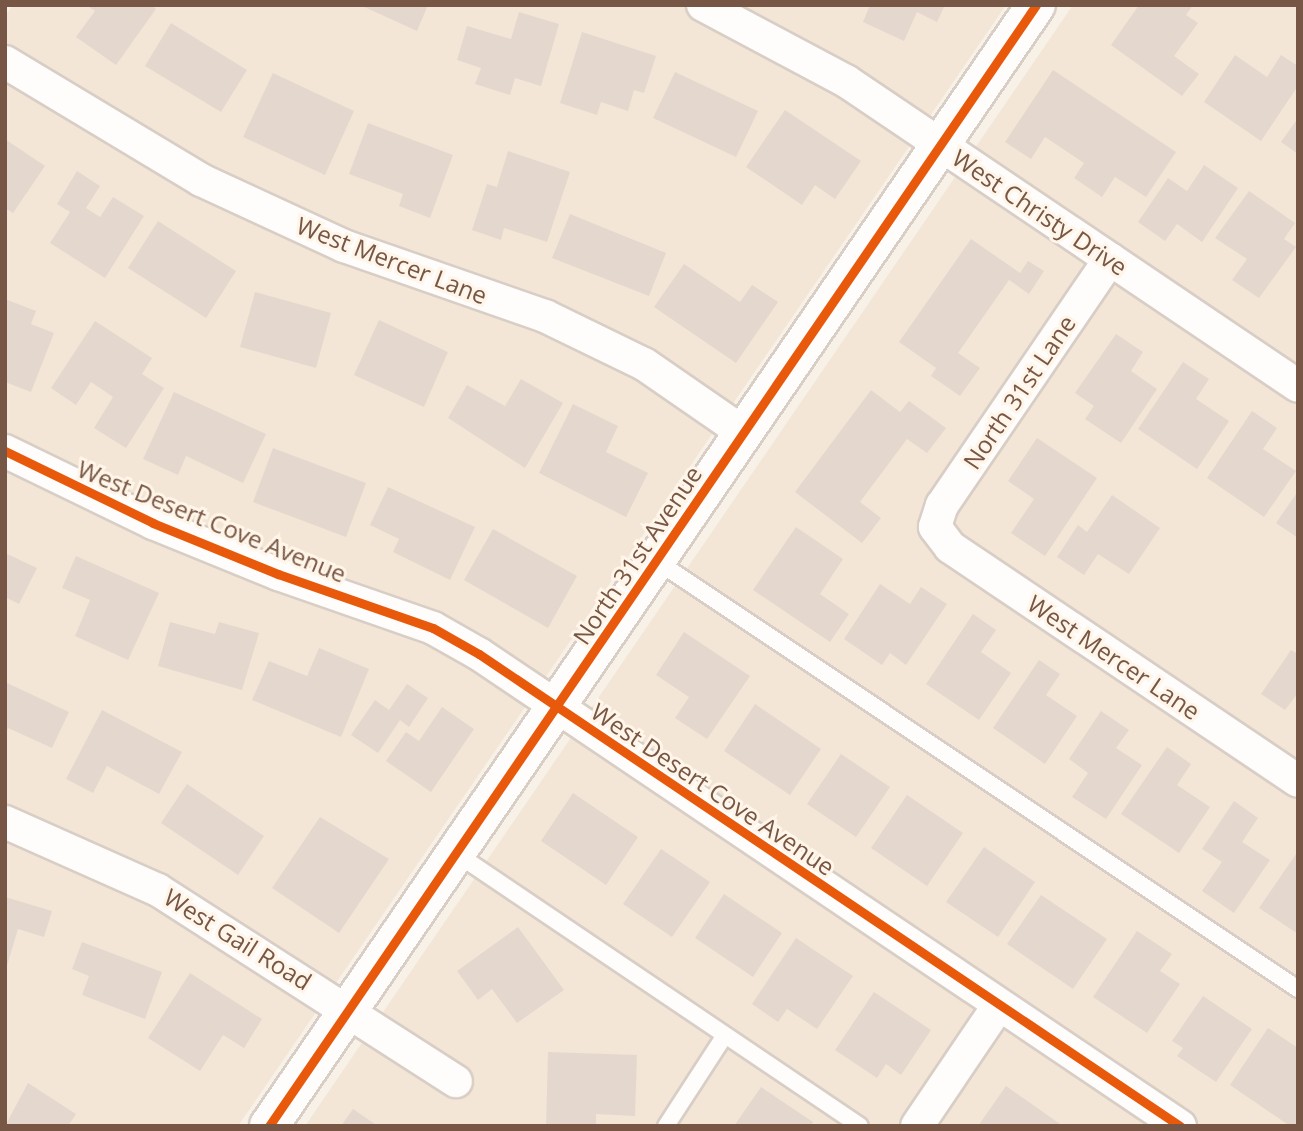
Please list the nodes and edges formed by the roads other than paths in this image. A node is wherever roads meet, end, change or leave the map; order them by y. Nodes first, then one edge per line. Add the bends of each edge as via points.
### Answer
1 (703, 5) edge
2 (1036, 5) edge
3 (5, 62) edge
4 (939, 145) junction
5 (1110, 259) junction
6 (1298, 386) edge
7 (744, 433) junction
8 (5, 451) edge
9 (935, 527) joint
10 (655, 560) junction
11 (557, 706) junction
12 (1298, 780) edge
13 (5, 822) edge
14 (457, 854) junction
15 (1298, 989) edge
16 (999, 1004) junction
17 (349, 1010) junction
18 (725, 1035) junction
19 (456, 1081) dead end
20 (269, 1126) edge
21 (666, 1126) edge
22 (860, 1126) edge
23 (917, 1126) edge
24 (1180, 1126) edge

1 - 4 street, West Christy Drive via 846,81
2 - 4 street, North 31st Avenue
3 - 7 street, West Mercer Lane via 201,180 344,246 545,316 644,364
4 - 5 street, West Christy Drive
4 - 7 street, North 31st Avenue
5 - 6 street, West Christy Drive
5 - 9 street, North 31st Lane via 942,505
7 - 10 street, North 31st Avenue
8 - 11 street, West Desert Cove Avenue via 153,523 278,574 433,628
9 - 12 street, West Mercer Lane via 950,547
10 - 11 street, North 31st Avenue
10 - 15 lane
11 - 14 street, North 31st Avenue
11 - 16 street, West Desert Cove Avenue
13 - 17 street, West Gail Road via 159,890
14 - 17 street, North 31st Avenue
14 - 18 lane
16 - 23 street
16 - 24 street, West Desert Cove Avenue
17 - 19 street, West Gail Road
17 - 20 street, North 31st Avenue
18 - 21 lane
18 - 22 lane

